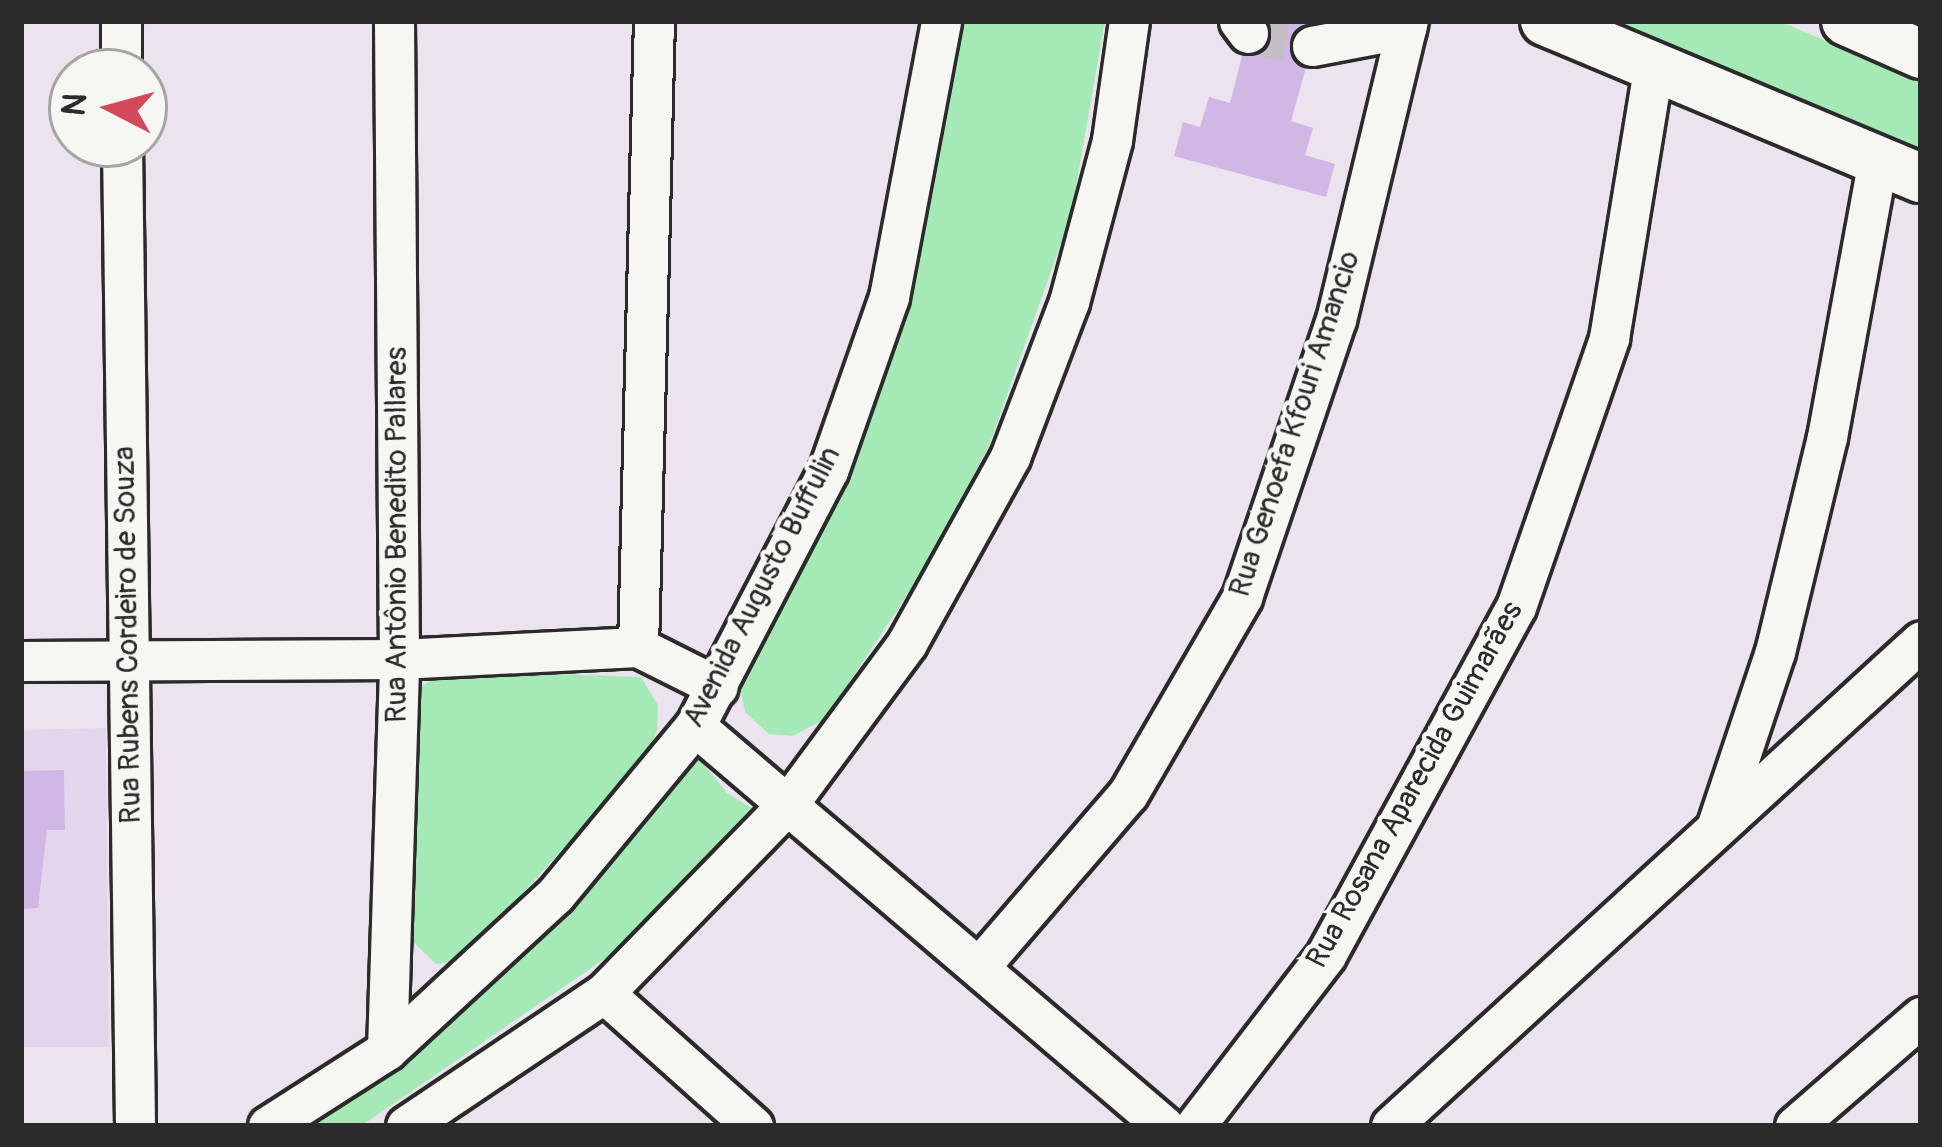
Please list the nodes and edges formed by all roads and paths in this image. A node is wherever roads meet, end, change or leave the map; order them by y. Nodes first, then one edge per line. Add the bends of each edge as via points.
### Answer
1 (394, 21) edge
2 (654, 21) edge
3 (941, 21) edge
4 (1129, 21) edge
5 (1545, 21) edge
6 (1846, 21) edge
7 (1407, 24) edge
8 (1312, 46) tunnel mouth
9 (1921, 54) edge
10 (1654, 63) junction
11 (122, 168) edge
12 (1900, 169) edge
13 (1921, 640) edge
14 (638, 647) junction
15 (399, 658) junction
16 (129, 660) junction
17 (21, 661) edge
18 (718, 687) junction
19 (694, 727) junction
20 (788, 804) junction
21 (1716, 827) junction
22 (979, 967) junction
23 (604, 993) junction
24 (1921, 1017) edge
25 (387, 1050) junction
26 (135, 1126) edge
27 (268, 1126) edge
28 (406, 1126) edge
29 (753, 1126) edge
30 (1164, 1126) edge
31 (1195, 1126) edge
32 (1391, 1126) edge
33 (1795, 1126) edge

1 - 15 street, Rua Antônio Benedito Pallares
2 - 14 street
3 - 18 street, Avenida Augusto Buffulin via 889,297 828,471
4 - 20 street via 1112,140 1075,279 1010,457 907,644
5 - 10 main road
6 - 9 main road
7 - 8 street
7 - 22 street, Rua Genoefa Kfouri Amancio via 1336,320 1241,597 1128,794
10 - 12 main road
10 - 31 street, Rua Rosana Aparecida Guimarães via 1609,338 1516,607 1326,955
11 - 16 street, Rua Rubens Cordeiro de Souza
12 - 21 street via 1780,631
13 - 21 street
14 - 15 street
14 - 18 street
15 - 16 street
15 - 25 street, Rua Antônio Benedito Pallares
16 - 17 street
16 - 26 street, Rua Rubens Cordeiro de Souza
18 - 19 street, Avenida Augusto Buffulin
19 - 20 street
19 - 25 street, Avenida Augusto Buffulin via 555,895
20 - 22 street
20 - 23 street
21 - 32 street
22 - 30 street
23 - 28 street
23 - 29 street
24 - 33 street
25 - 27 street, Avenida Augusto Buffulin

